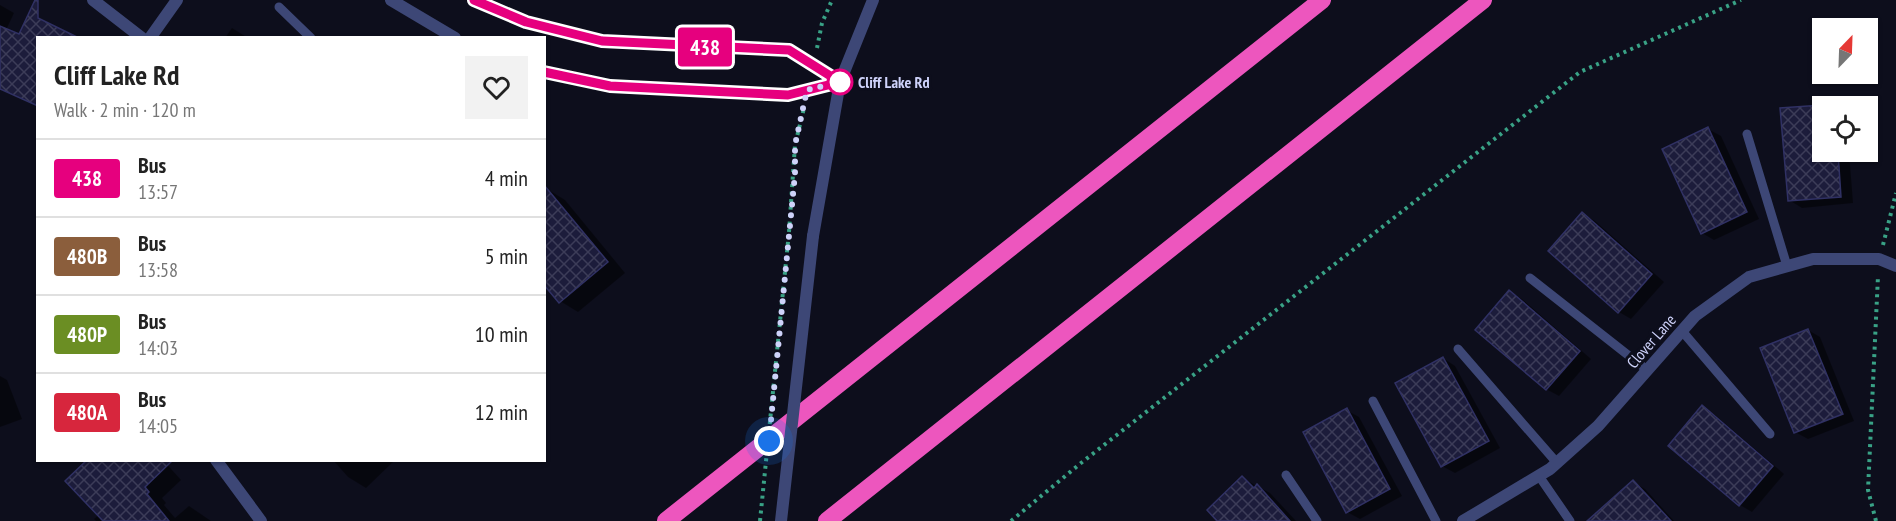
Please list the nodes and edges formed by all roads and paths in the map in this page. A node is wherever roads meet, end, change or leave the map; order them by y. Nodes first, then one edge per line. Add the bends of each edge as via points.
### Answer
1 (93, 0) edge
2 (177, 0) edge
3 (391, 0) edge
4 (474, 0) edge
5 (832, 0) edge
6 (873, 0) edge
7 (1322, 0) edge
8 (1483, 0) edge
9 (1741, 0) edge
10 (279, 7) dead end
11 (139, 36) edge
12 (151, 36) edge
13 (309, 36) edge
14 (452, 36) edge
15 (814, 66) junction
16 (546, 72) edge
17 (840, 82) junction
18 (807, 90) junction
19 (1747, 134) dead end
20 (1896, 193) edge
21 (1879, 260) junction
22 (1787, 266) junction
23 (1896, 266) edge
24 (1530, 278) dead end
25 (1682, 331) junction
26 (1458, 349) dead end
27 (1647, 370) junction
28 (1373, 400) dead end
29 (1770, 434) dead end
30 (217, 462) edge
31 (1557, 463) junction
32 (1287, 475) dead end
33 (1539, 476) junction
34 (261, 521) edge
35 (666, 521) edge
36 (760, 521) edge
37 (781, 521) edge
38 (827, 521) edge
39 (1011, 521) edge
40 (1317, 521) edge
41 (1436, 521) edge
42 (1463, 521) edge
43 (1570, 521) edge
44 (1876, 521) edge

1 - 11 street
2 - 12 street
3 - 14 street
4 - 15 street via 526,22 602,41 789,50
5 - 15 path via 822,23
6 - 17 street
7 - 35 highway
8 - 38 highway
9 - 39 path via 1580,72
10 - 13 lane
15 - 17 street
16 - 18 street via 610,86 788,95
17 - 18 street
17 - 37 street, bridge via 813,236
18 - 36 path, bridge via 795,145
19 - 22 lane
20 - 21 path
21 - 22 street, Clover Lane via 1813,259
21 - 23 street, Clover Lane
21 - 44 path via 1868,490
22 - 25 street, Clover Lane via 1749,278 1695,316
24 - 27 lane
25 - 27 street, Clover Lane
25 - 29 lane
26 - 31 lane
27 - 31 street, Clover Lane via 1598,426
28 - 41 lane
30 - 34 street
31 - 33 street, Clover Lane
32 - 40 lane
33 - 42 street, Clover Lane
33 - 43 lane

